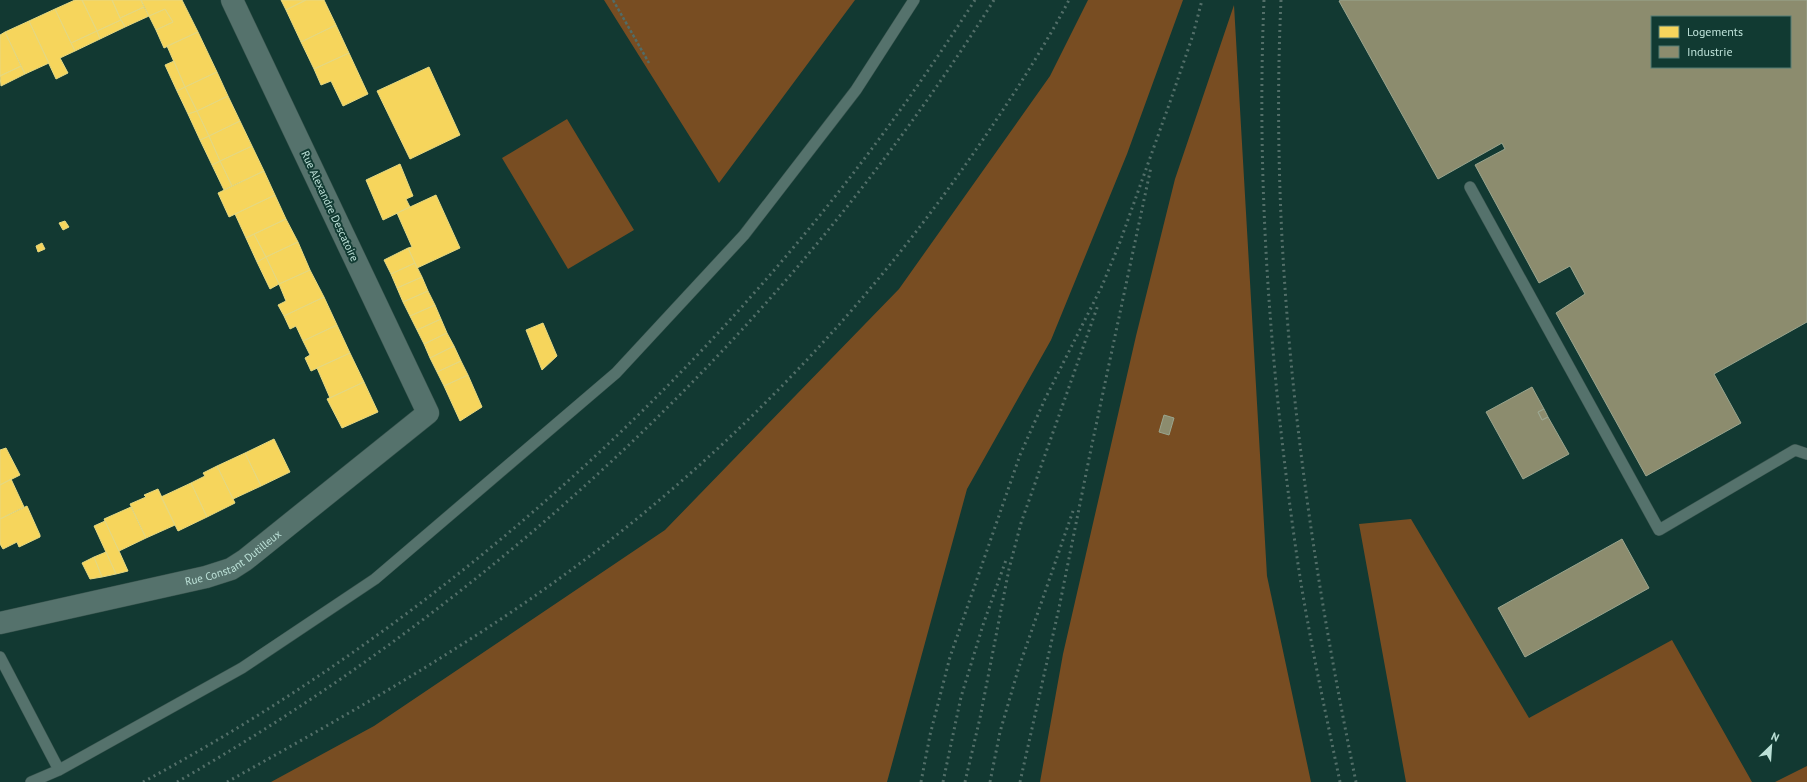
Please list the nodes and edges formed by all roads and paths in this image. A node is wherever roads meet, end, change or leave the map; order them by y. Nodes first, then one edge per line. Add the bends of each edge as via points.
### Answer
1 (232, 0) edge
2 (613, 0) edge
3 (914, 0) edge
4 (649, 63) dead end
5 (1470, 187) dead end
6 (428, 413) joint
7 (1807, 454) edge
8 (0, 623) edge
9 (0, 656) edge
10 (59, 770) junction
11 (31, 782) edge

1 - 6 street, Rue Alexandre Descatoire
2 - 4 path
3 - 10 lane via 856,90 744,235 616,373 375,579 242,668
5 - 7 lane via 1659,530 1795,450
6 - 8 street, Rue Constant Dutilleux via 231,569 206,577
9 - 10 lane
10 - 11 lane

